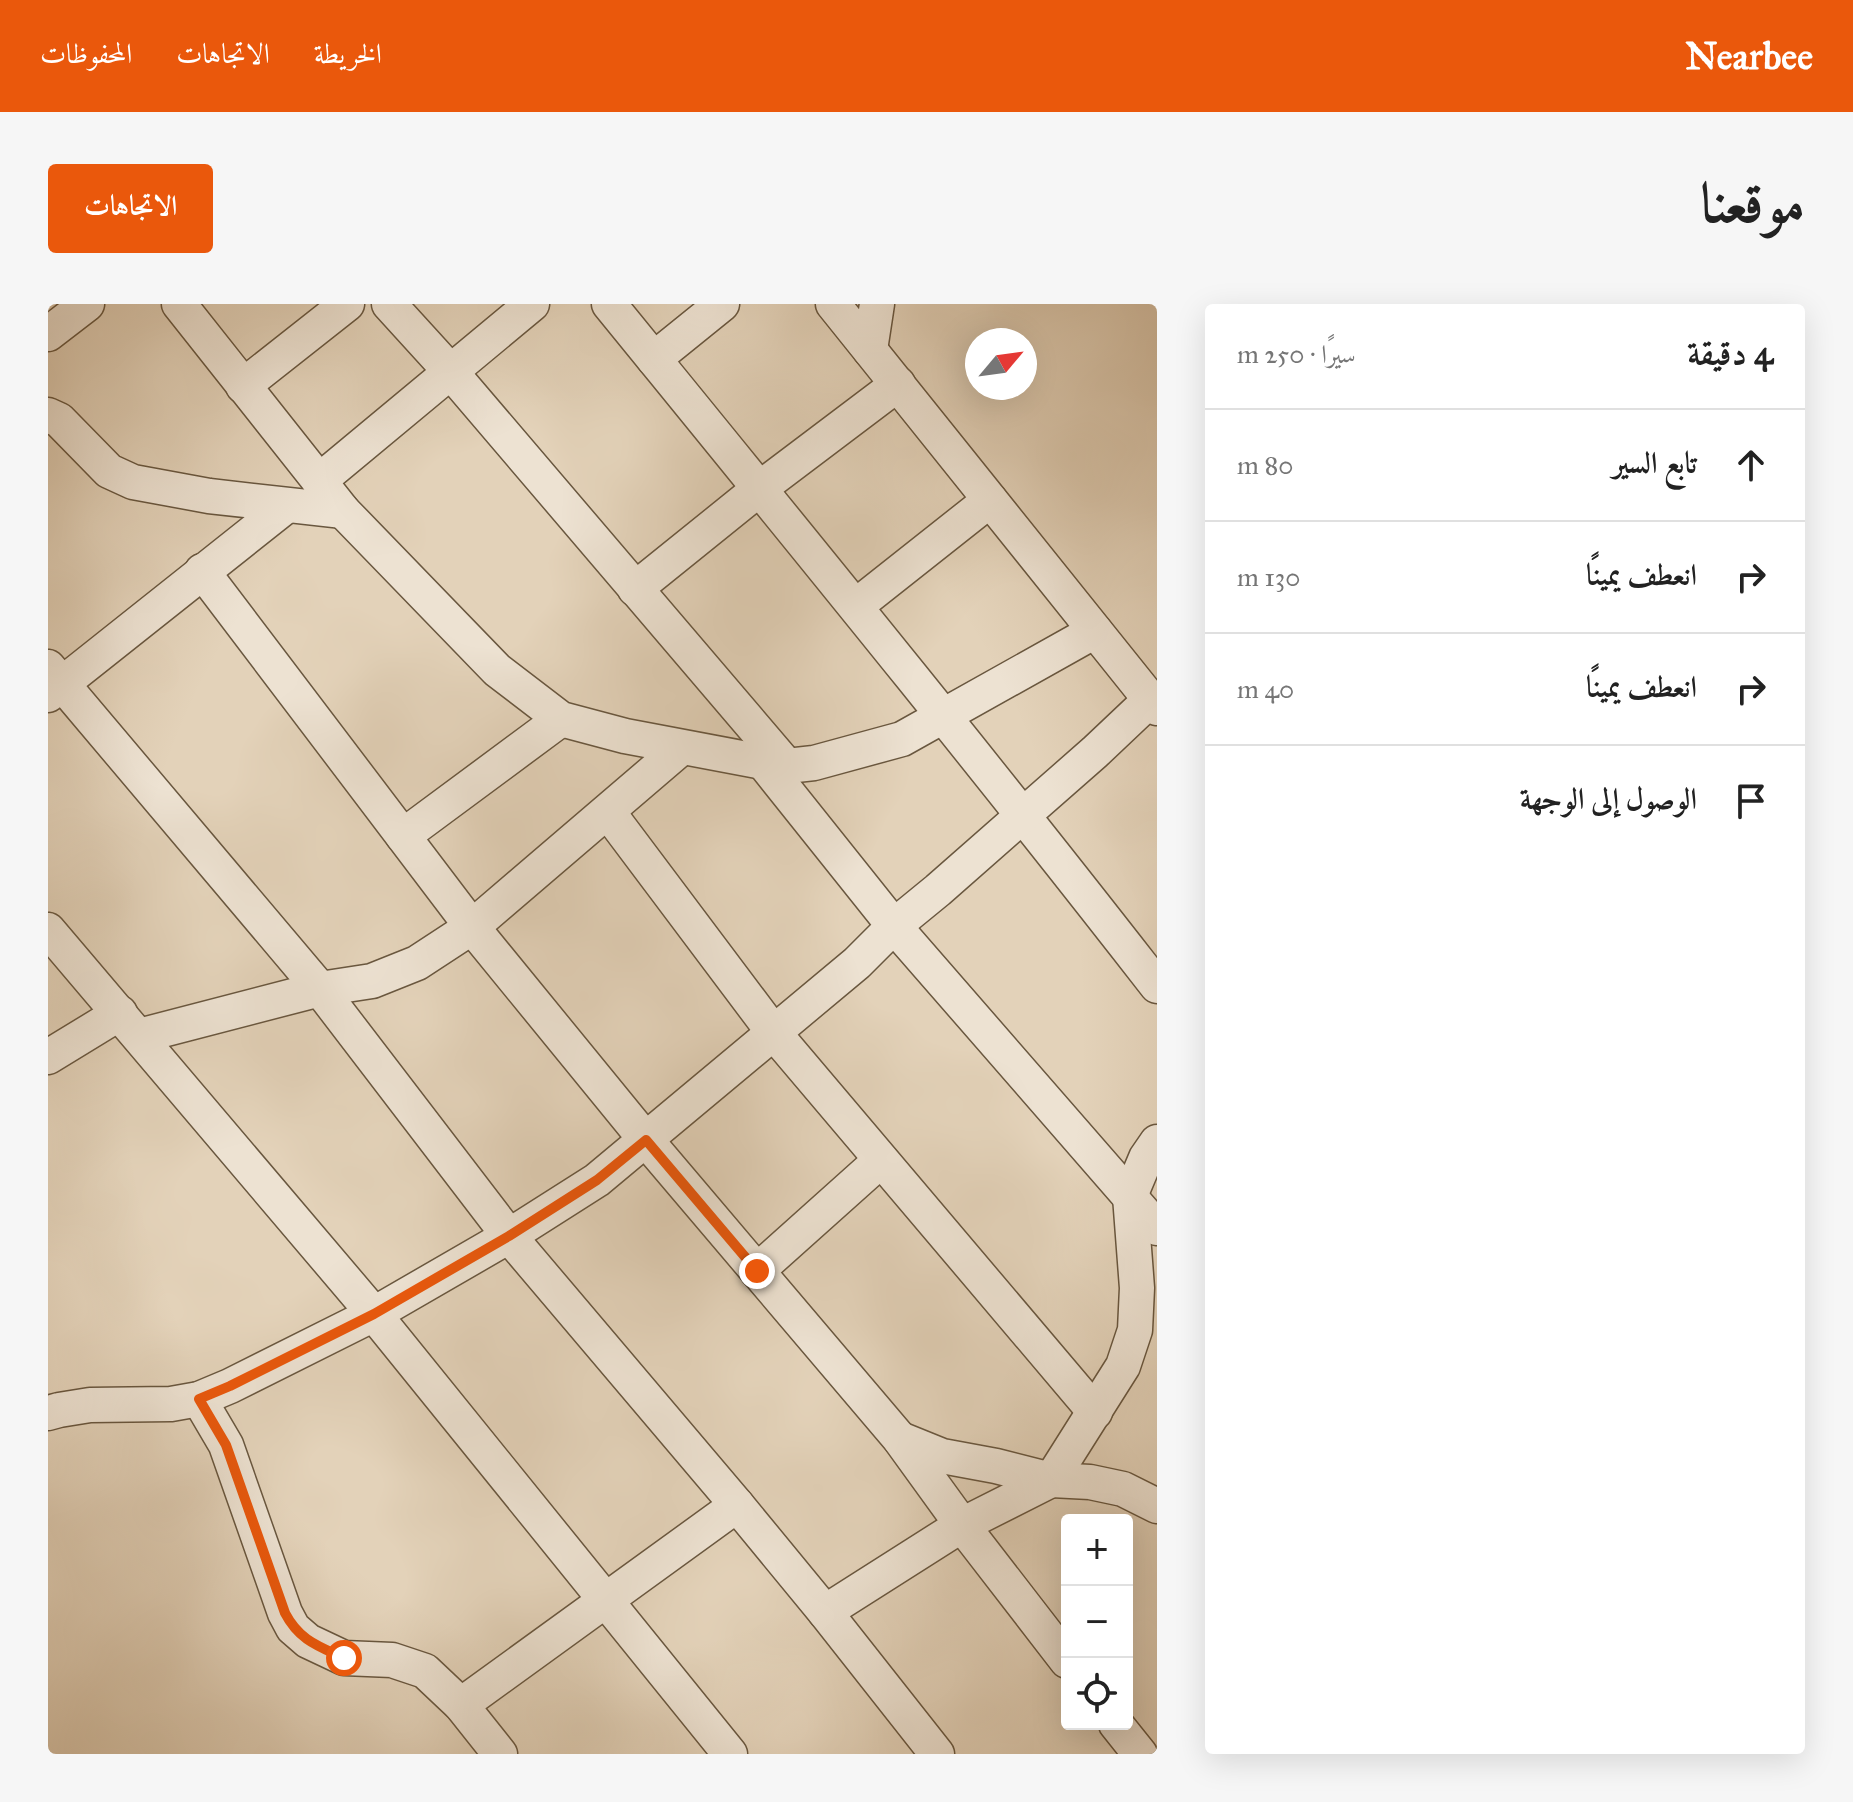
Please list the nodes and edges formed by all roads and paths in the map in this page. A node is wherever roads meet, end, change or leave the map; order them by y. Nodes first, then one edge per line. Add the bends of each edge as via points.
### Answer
1 (87, 304) edge
2 (179, 304) edge
3 (347, 304) edge
4 (389, 304) edge
5 (532, 304) edge
6 (609, 304) edge
7 (722, 304) edge
8 (833, 304) edge
9 (877, 304) edge
10 (48, 334) edge
11 (870, 350) junction
12 (654, 359) junction
13 (450, 371) junction
14 (898, 384) junction
15 (243, 386) junction
16 (48, 415) edge
17 (319, 481) junction
18 (759, 489) junction
19 (990, 500) junction
20 (286, 506) junction
21 (343, 511) junction
22 (202, 571) junction
23 (635, 589) junction
24 (856, 606) junction
25 (1095, 631) junction
26 (53, 682) edge
27 (1153, 704) edge
28 (943, 716) junction
29 (561, 719) junction
30 (681, 748) junction
31 (775, 764) junction
32 (608, 812) junction
33 (1024, 815) junction
34 (403, 836) junction
35 (894, 926) junction
36 (472, 927) junction
37 (48, 930) edge
38 (1157, 986) edge
39 (320, 989) junction
40 (130, 1024) junction
41 (774, 1033) junction
42 (48, 1057) edge
43 (646, 1140) junction
44 (1157, 1142) edge
45 (881, 1160) junction
46 (1130, 1196) junction
47 (1157, 1228) edge
48 (509, 1236) junction
49 (757, 1271) junction
50 (374, 1314) junction
51 (199, 1399) junction
52 (1095, 1412) junction
53 (48, 1413) edge
54 (899, 1438) junction
55 (1051, 1480) junction
56 (737, 1505) junction
57 (1157, 1506) edge
58 (962, 1525) junction
59 (606, 1601) junction
60 (825, 1612) junction
61 (1065, 1658) edge
62 (461, 1705) junction
63 (1121, 1730) edge
64 (500, 1754) edge
65 (730, 1754) edge
66 (937, 1754) edge
67 (1140, 1754) edge

1 - 10 street
2 - 15 street
3 - 15 street
4 - 13 street
5 - 13 street
6 - 12 street
7 - 12 street
8 - 11 street
9 - 11 street
11 - 14 street
12 - 18 street
13 - 17 street
13 - 23 street
14 - 18 street
14 - 19 street
15 - 17 street
16 - 20 street via 109,471 133,482
17 - 21 street
18 - 23 street
18 - 24 street
19 - 24 street
19 - 25 street
20 - 21 street
20 - 22 street
21 - 29 street via 497,670
22 - 26 street
22 - 34 street
23 - 31 street
24 - 28 street
25 - 27 street
25 - 28 street
26 - 39 street
27 - 33 street
28 - 31 street via 902,739 814,763
28 - 33 street
29 - 30 street
29 - 34 street
30 - 31 street
30 - 32 street
31 - 35 street
32 - 36 street
32 - 41 street
33 - 35 street
33 - 38 street
34 - 36 street
35 - 41 street
35 - 46 street
36 - 39 street via 417,963 372,981
36 - 43 street
37 - 40 street
39 - 40 street
39 - 48 street
40 - 42 street
40 - 50 street
41 - 43 street
41 - 45 street
43 - 48 street via 597,1180
43 - 49 street
44 - 46 street
45 - 49 street
45 - 52 street
46 - 47 street
46 - 52 street via 1135,1330 1123,1366
48 - 50 street
48 - 56 street
49 - 54 street
50 - 51 street
50 - 59 street
51 - 53 street via 90,1405
51 - 62 street via 226,1445 293,1628 344,1658 392,1660 425,1671
52 - 55 street
54 - 55 street via 942,1456
54 - 58 street
55 - 57 street via 1123,1489
55 - 58 street
56 - 59 street
56 - 60 street
58 - 60 street
58 - 61 street
59 - 62 street
59 - 65 street
60 - 66 street
62 - 64 street
63 - 67 street

